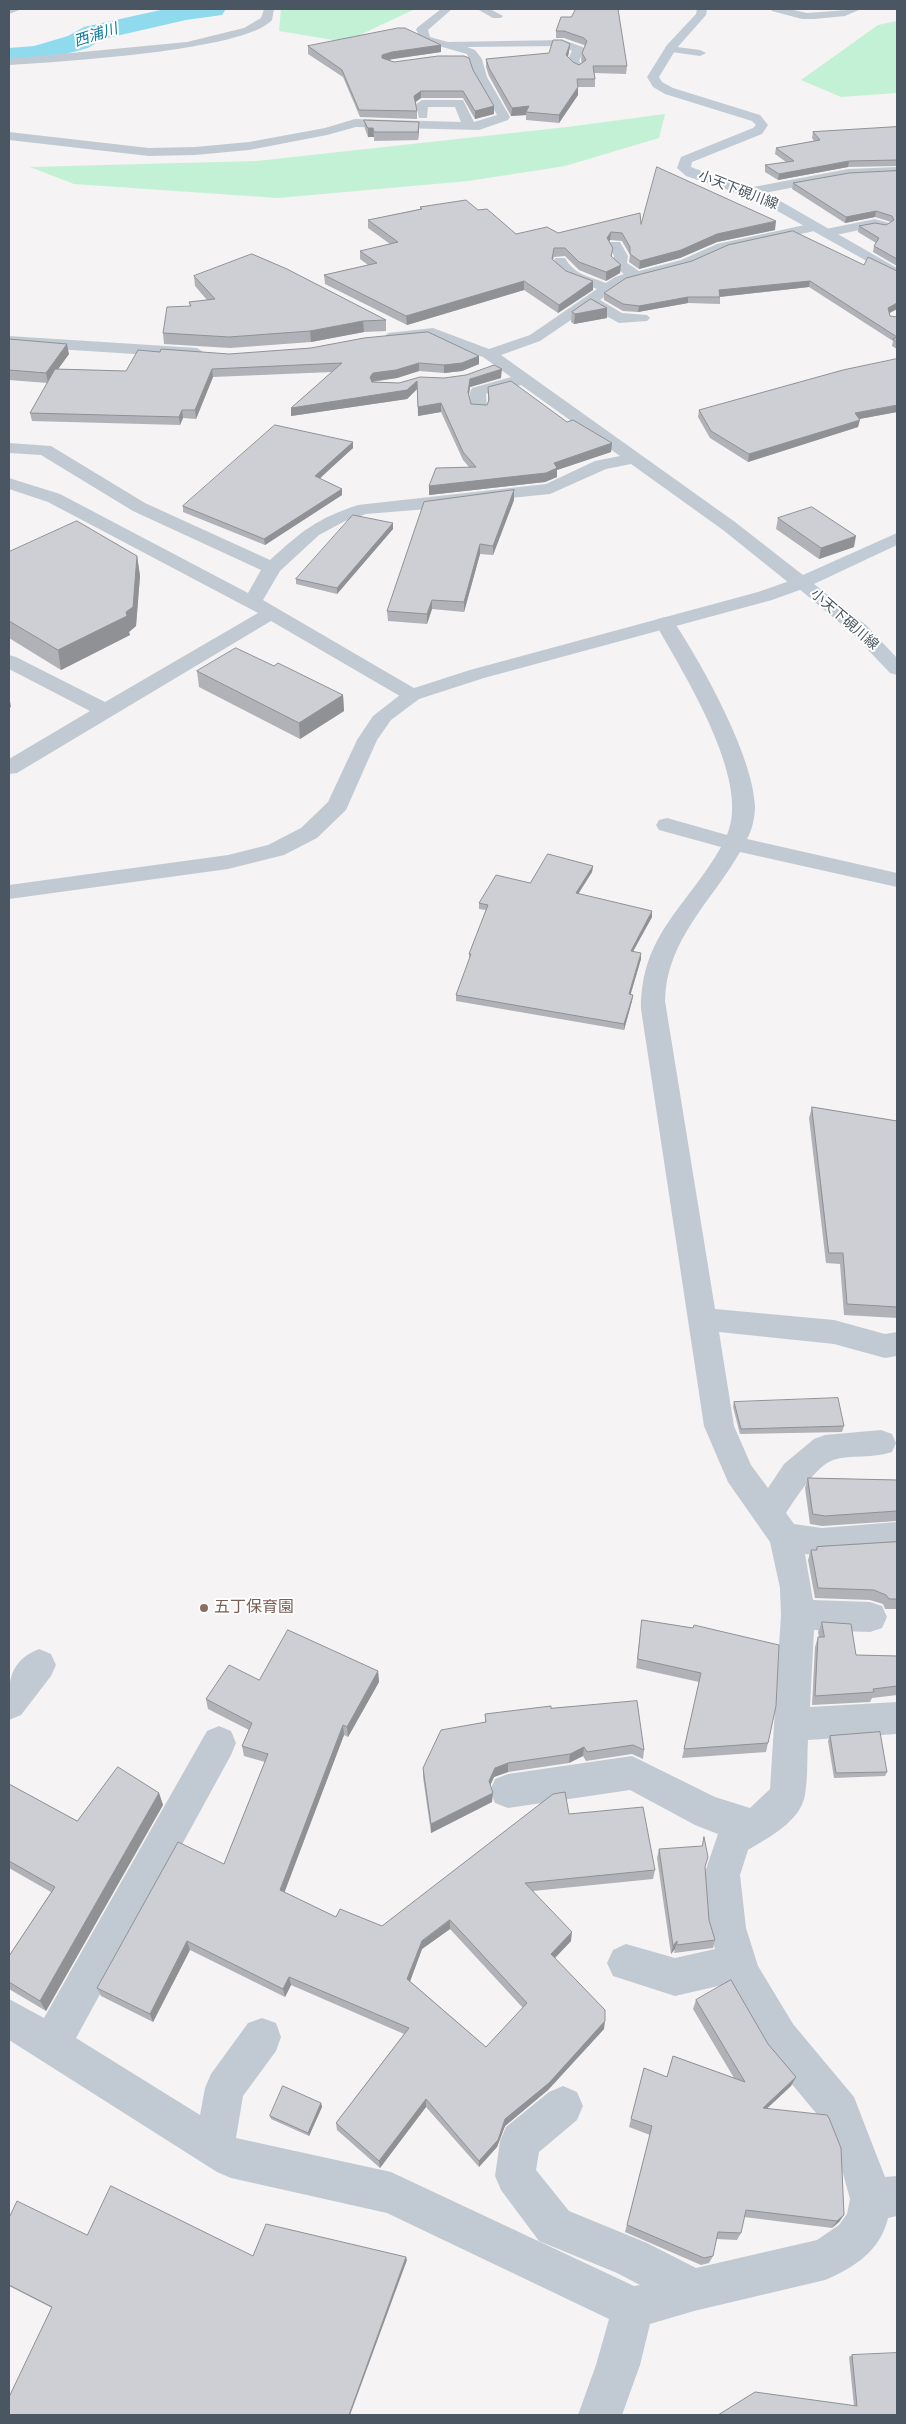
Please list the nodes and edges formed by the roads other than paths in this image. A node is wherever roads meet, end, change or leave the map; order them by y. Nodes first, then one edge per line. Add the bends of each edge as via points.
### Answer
1 (17, 9) edge
2 (269, 9) edge
3 (447, 9) edge
4 (482, 9) edge
5 (702, 9) edge
6 (776, 9) edge
7 (856, 9) edge
8 (9, 10) edge
9 (498, 16) dead end
10 (707, 43) dead end
11 (446, 45) junction
12 (669, 49) junction
13 (684, 51) junction
14 (700, 53) dead end
15 (475, 57) junction
16 (446, 58) edge
17 (9, 62) edge
18 (578, 67) edge
19 (659, 67) junction
20 (676, 68) dead end
21 (423, 115) dead end
22 (469, 126) junction
23 (9, 136) edge
24 (897, 171) edge
25 (748, 192) junction
26 (884, 226) edge
27 (820, 230) junction
28 (615, 245) edge
29 (560, 261) edge
30 (897, 274) edge
31 (637, 276) junction
32 (607, 288) junction
33 (589, 300) junction
34 (642, 318) edge
35 (385, 322) edge
36 (411, 335) junction
37 (373, 338) edge
38 (9, 340) edge
39 (210, 353) edge
40 (491, 362) junction
41 (524, 379) junction
42 (479, 409) edge
43 (9, 448) edge
44 (633, 458) junction
45 (9, 483) edge
46 (897, 538) edge
47 (272, 568) junction
48 (801, 584) junction
49 (252, 603) junction
50 (271, 612) junction
51 (665, 623) junction
52 (9, 661) edge
53 (897, 669) edge
54 (412, 695) junction
55 (106, 711) junction
56 (9, 768) edge
57 (667, 825) dead end
58 (732, 843) junction
59 (897, 880) edge
60 (9, 892) edge
61 (701, 1319) junction
62 (897, 1344) edge
63 (881, 1442) dead end
64 (776, 1525) junction
65 (897, 1536) edge
66 (798, 1615) junction
67 (870, 1617) dead end
68 (40, 1665) dead end
69 (897, 1702) edge
70 (9, 1704) edge
71 (897, 1718) edge
72 (861, 1720) junction
73 (791, 1725) junction
74 (219, 1744) dead end
75 (508, 1791) dead end
76 (753, 1827) junction
77 (738, 1962) junction
78 (626, 1963) dead end
79 (9, 2018) edge
80 (262, 2037) dead end
81 (51, 2044) junction
82 (562, 2106) dead end
83 (214, 2148) junction
84 (884, 2198) edge
85 (694, 2290) junction
86 (633, 2308) junction
87 (600, 2415) edge

1 - 8 street
2 - 17 street via 266,20 256,27 187,45
3 - 11 street via 422,29 425,39
4 - 9 street
5 - 12 main road via 701,16
6 - 7 street via 802,16
10 - 13 street via 692,45
11 - 15 street via 471,52
11 - 18 street via 563,43 579,49 573,61
12 - 13 street
12 - 19 main road
13 - 14 street
15 - 16 street
15 - 22 street via 481,77 504,117
19 - 20 street
19 - 25 main road, 小天下硯川線 via 653,77 657,84 669,91 756,118 762,124 758,131 686,160 684,168 690,173
21 - 22 street via 422,104 459,103
22 - 23 street via 355,123 249,146 149,152
24 - 25 street via 848,173
25 - 27 main road, 小天下硯川線
26 - 27 street via 875,223
27 - 30 main road, 小天下硯川線
27 - 31 street via 735,244 686,263
28 - 31 street via 620,256 619,265
29 - 32 street via 560,266 572,275
31 - 32 street via 620,280
32 - 33 street
33 - 34 street via 619,318
33 - 40 street via 535,338
35 - 36 street
36 - 37 street
36 - 40 street via 433,333
38 - 39 street
40 - 41 street
41 - 42 street via 478,391
41 - 44 street
43 - 47 street via 45,450 139,507
44 - 47 street via 601,465 550,489 364,509 339,517 313,531
44 - 48 street via 729,526
45 - 49 street via 54,498
46 - 48 main road, 小天下硯川線
47 - 49 street
48 - 51 street
48 - 53 main road, 小天下硯川線 via 859,630
49 - 50 street
50 - 54 street
50 - 55 street
51 - 54 street
51 - 58 street via 711,704 736,767 745,802 741,829
52 - 55 street
54 - 60 street via 384,716 368,740 338,805 309,832 276,850 228,862
55 - 56 street
57 - 58 street
58 - 59 street
58 - 61 street via 711,881 670,936 655,974 653,1009
61 - 62 street via 834,1332 885,1346
61 - 64 street via 718,1426 740,1473
63 - 64 street via 825,1448 795,1473
64 - 65 street via 822,1542
64 - 66 street via 796,1588
66 - 67 street
66 - 73 street
68 - 70 street
69 - 72 street
71 - 72 street
72 - 73 street
73 - 76 street via 787,1796 768,1818
74 - 81 street
75 - 76 street via 632,1773 708,1813
76 - 77 street via 734,1838 722,1875 727,1928
77 - 78 street via 676,1977
77 - 84 street via 742,1975 779,2038 840,2111 858,2155
79 - 81 street
80 - 83 street via 225,2088
81 - 83 street
82 - 85 street via 520,2141 515,2176 554,2226 632,2258
83 - 86 street via 231,2158 392,2193
84 - 85 street via 854,2240 825,2259
85 - 86 street
86 - 87 street

